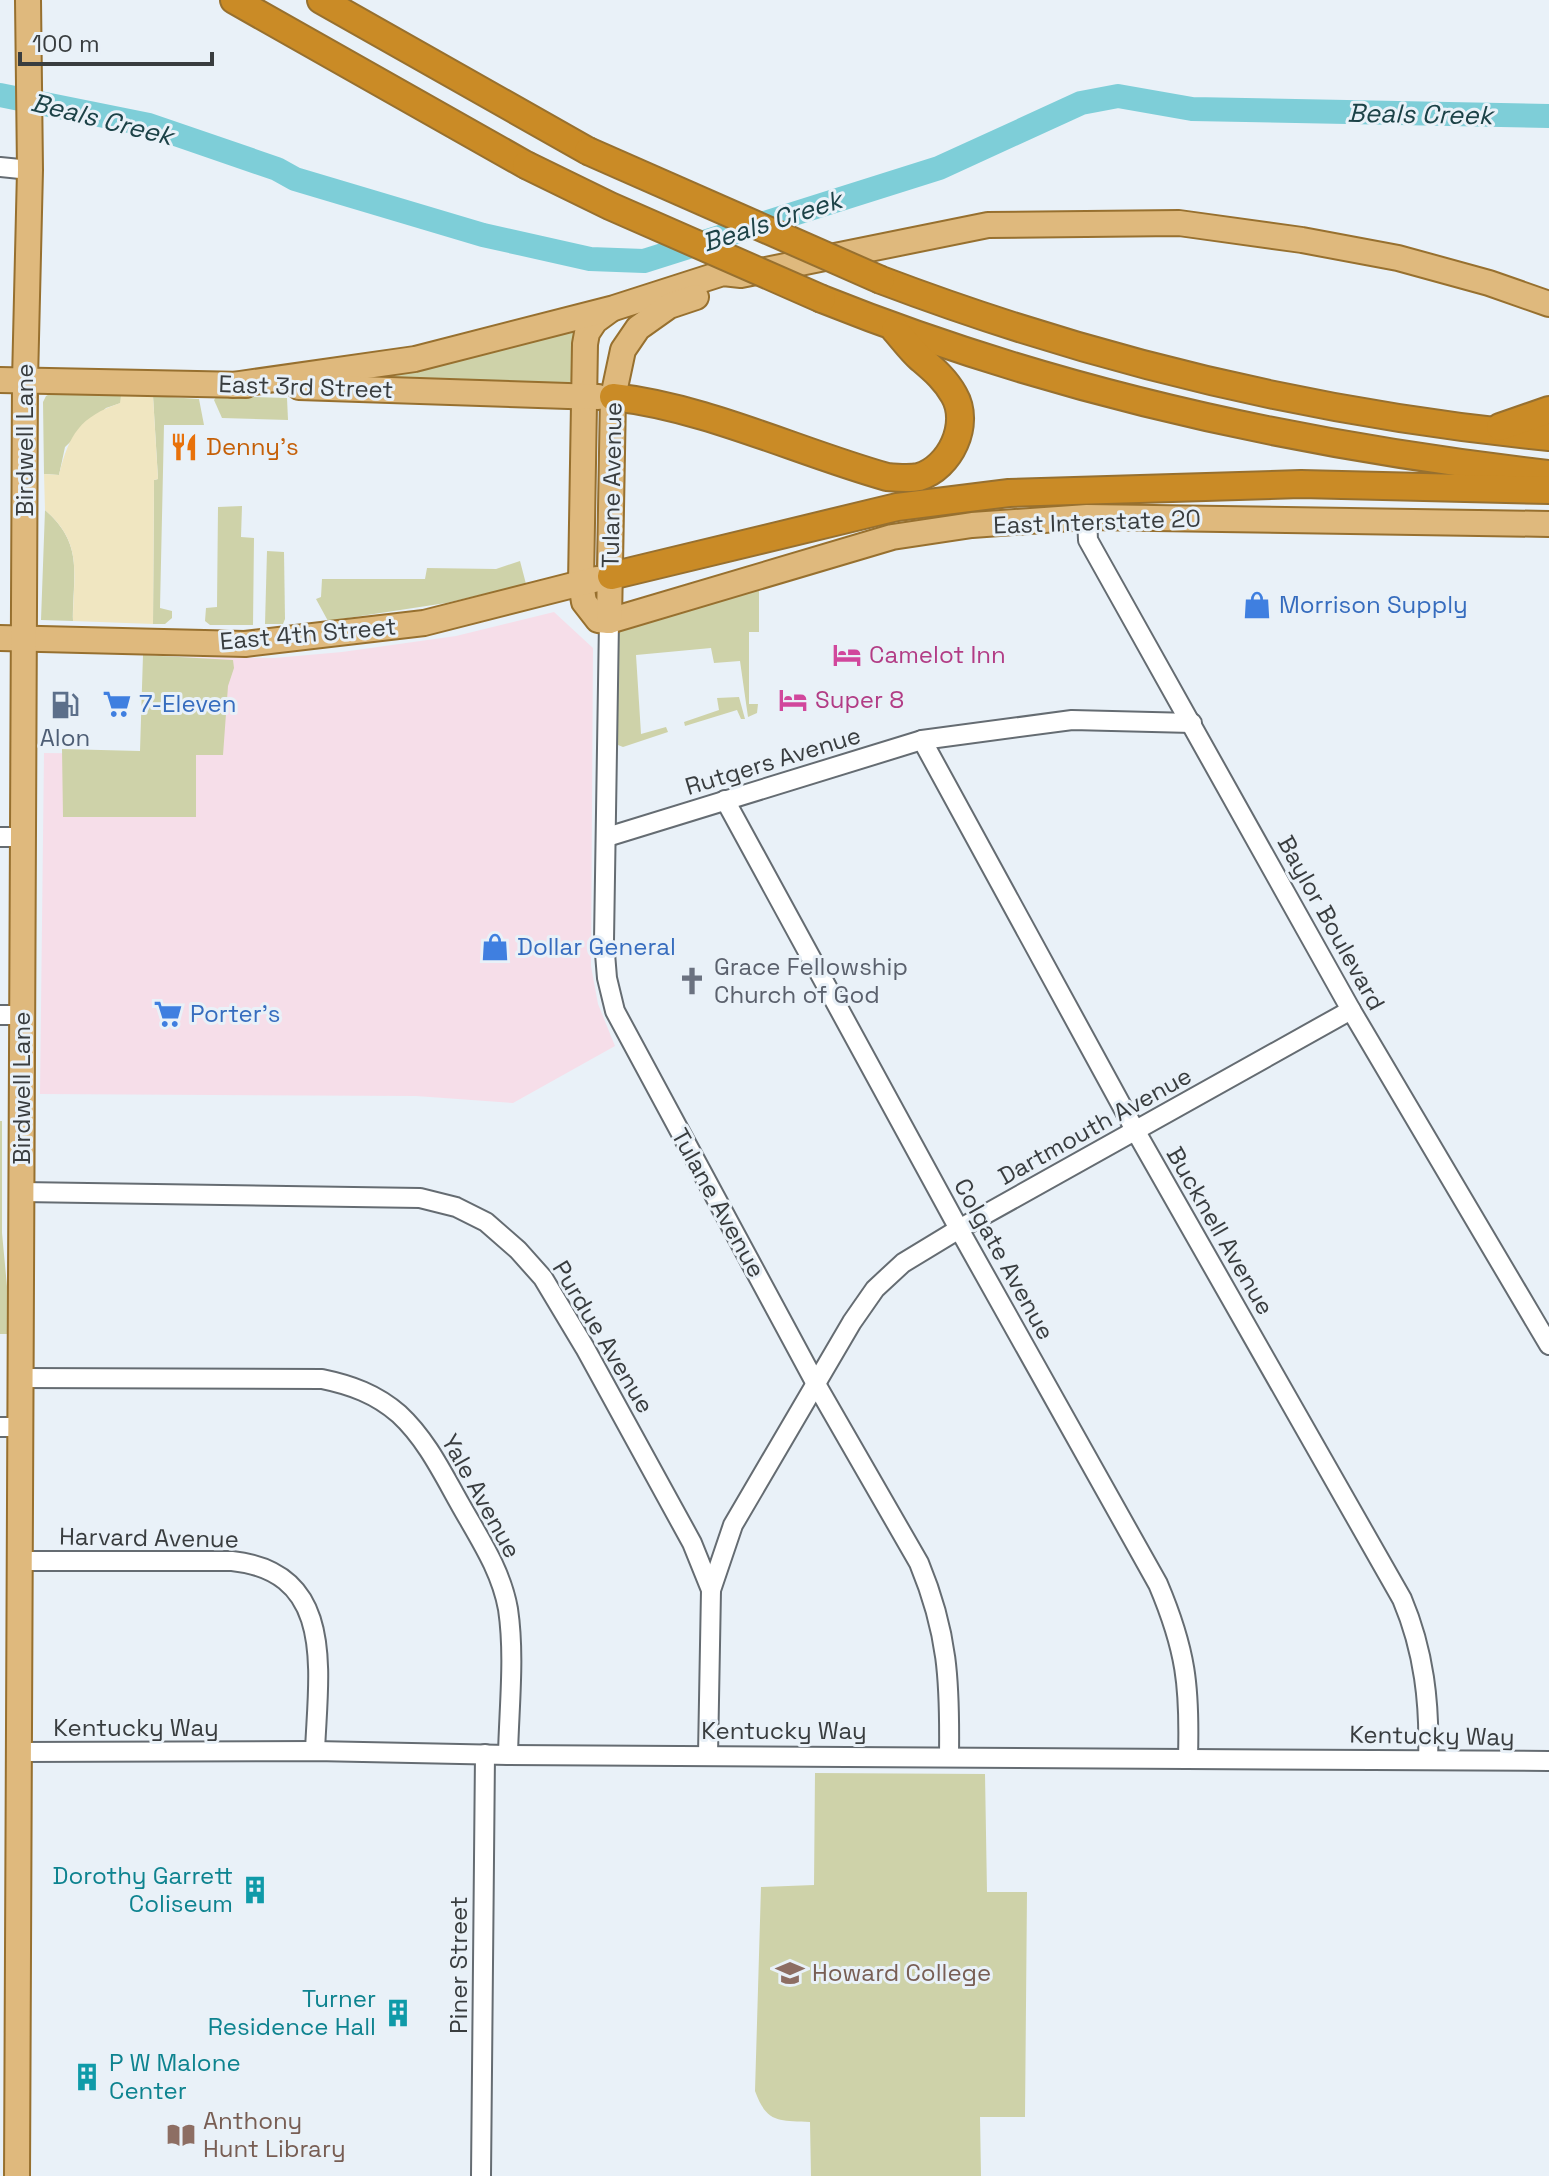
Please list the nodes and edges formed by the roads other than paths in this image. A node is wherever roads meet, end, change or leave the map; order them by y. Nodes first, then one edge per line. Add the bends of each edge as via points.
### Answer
1 (28, 0) edge
2 (321, 0) edge
3 (243, 5) edge
4 (0, 167) edge
5 (30, 170) junction
6 (1398, 258) junction
7 (741, 275) junction
8 (1549, 304) edge
9 (614, 308) junction
10 (1549, 320) edge
11 (893, 327) junction
12 (0, 380) edge
13 (25, 381) junction
14 (233, 385) junction
15 (582, 396) junction
16 (613, 397) junction
17 (1549, 410) edge
18 (1488, 431) junction
19 (1549, 437) edge
20 (1549, 474) edge
21 (1549, 490) edge
22 (1087, 517) junction
23 (1549, 524) edge
24 (611, 576) junction
25 (581, 583) junction
26 (609, 621) junction
27 (12, 638) edge
28 (1192, 723) junction
29 (922, 740) junction
30 (725, 800) junction
31 (12, 837) edge
32 (607, 837) junction
33 (1351, 1010) junction
34 (11, 1015) edge
35 (1135, 1130) junction
36 (21, 1192) junction
37 (959, 1229) junction
38 (1549, 1345) edge
39 (21, 1378) junction
40 (816, 1384) junction
41 (10, 1427) edge
42 (20, 1561) junction
43 (711, 1590) junction
44 (10, 1602) edge
45 (315, 1751) junction
46 (19, 1752) junction
47 (485, 1754) junction
48 (508, 1755) junction
49 (708, 1755) junction
50 (949, 1756) junction
51 (1188, 1757) junction
52 (1428, 1760) junction
53 (1549, 1761) edge
54 (9, 1782) edge
55 (9, 1967) edge
56 (11, 2161) edge
57 (481, 2176) edge

1 - 5 main road, Birdwell Lane
2 - 18 highway, bridge via 588,151 881,280 1010,326 1143,363 1341,407
3 - 11 highway, bridge via 526,165
4 - 5 street
5 - 13 main road, Birdwell Lane
6 - 7 main road via 1179,223 988,225
6 - 8 main road
6 - 10 main road
7 - 9 main road via 723,273
7 - 16 main road, Tulane Avenue via 724,288 669,306 638,328 623,350
9 - 14 main road via 415,359
9 - 15 main road, Tulane Avenue via 587,333
11 - 16 highway via 943,377 959,408 961,421 952,449 935,469 920,476 887,477 700,417
11 - 20 highway via 1080,386 1189,413 1370,449
12 - 13 main road, East 3rd Street
13 - 14 main road, East 3rd Street
13 - 27 main road, Birdwell Lane
14 - 15 main road, East 3rd Street
15 - 16 main road, East 3rd Street
15 - 25 main road, Tulane Avenue
16 - 24 main road, Tulane Avenue
17 - 18 highway
18 - 19 highway
21 - 24 highway via 1301,484 1009,493 897,507
22 - 23 main road, East Interstate 20
22 - 26 main road, East Interstate 20 via 892,537
22 - 28 street, Baylor Boulevard via 1088,540
24 - 25 main road, East 4th Street
24 - 26 main road, Tulane Avenue
25 - 26 main road, Tulane Avenue via 584,602 598,620
25 - 27 main road, East 4th Street via 424,623 245,644
26 - 32 street, Tulane Avenue
27 - 31 main road, Birdwell Lane
28 - 29 street, Rutgers Avenue via 1072,720
28 - 33 street, Baylor Boulevard
29 - 30 street, Rutgers Avenue
29 - 35 street, Bucknell Avenue
30 - 32 street, Rutgers Avenue
30 - 37 street, Colgate Avenue
31 - 34 main road, Birdwell Lane
32 - 40 street, Tulane Avenue via 604,941 615,1011
33 - 35 street, Dartmouth Avenue
33 - 38 street, Baylor Boulevard
34 - 36 main road, Birdwell Lane
35 - 37 street, Dartmouth Avenue
35 - 52 street, Bucknell Avenue via 1402,1599 1425,1673
36 - 39 main road, Birdwell Lane
36 - 43 street, Purdue Avenue via 420,1198 486,1222 543,1278 692,1543
37 - 40 street, Dartmouth Avenue via 903,1263 875,1289
37 - 51 street, Colgate Avenue via 1158,1584 1186,1666
39 - 41 main road, Birdwell Lane
39 - 48 street, Yale Avenue via 322,1379 371,1394 398,1414 425,1442 498,1571 511,1637
40 - 43 street, Dartmouth Avenue via 733,1525
40 - 50 street, Tulane Avenue via 930,1590 946,1652
41 - 42 main road, Birdwell Lane
42 - 44 main road, Birdwell Lane
42 - 45 street, Harvard Avenue via 232,1561 256,1563 278,1573 312,1615 318,1650
43 - 49 street, Purdue Avenue
44 - 46 main road, Birdwell Lane
45 - 46 street, Kentucky Way
45 - 47 street, Kentucky Way
46 - 54 main road, Birdwell Lane
47 - 48 street, Kentucky Way
47 - 57 street, Piner Street
48 - 49 street, Kentucky Way
49 - 50 street, Kentucky Way
50 - 51 street, Kentucky Way
51 - 52 street, Kentucky Way
52 - 53 street, Kentucky Way
54 - 55 main road, Birdwell Lane
55 - 56 main road, Birdwell Lane

